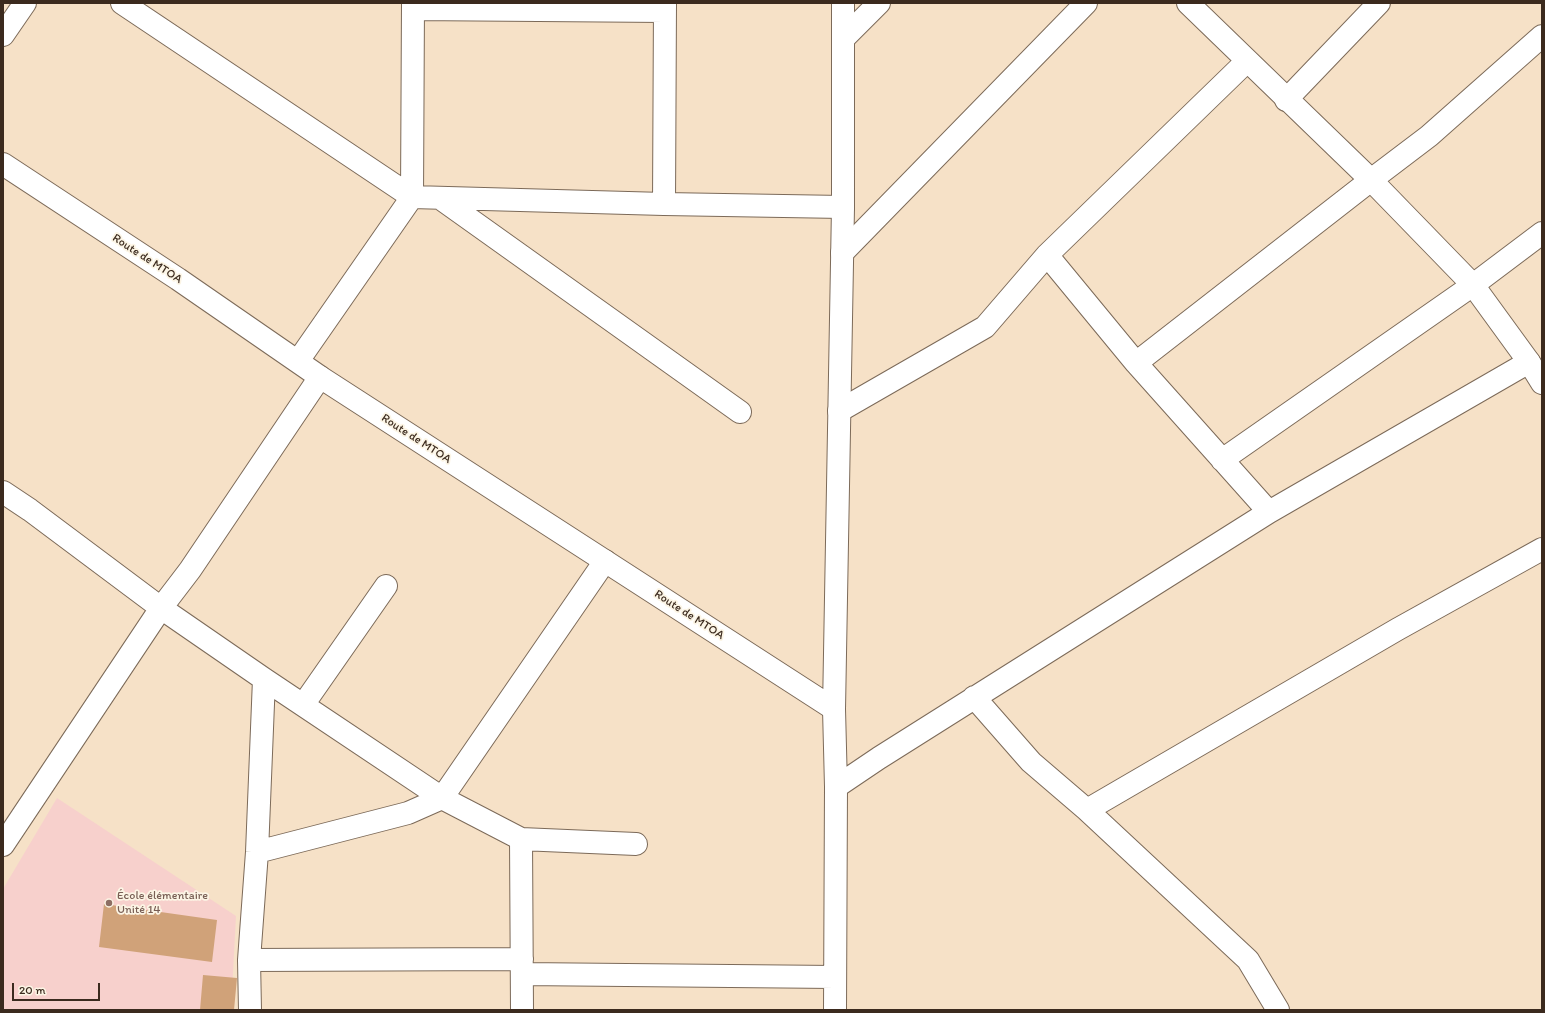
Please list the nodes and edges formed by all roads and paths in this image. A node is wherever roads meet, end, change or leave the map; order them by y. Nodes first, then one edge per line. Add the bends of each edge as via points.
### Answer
1 (25, 3) edge
2 (122, 3) edge
3 (843, 3) edge
4 (879, 3) edge
5 (1086, 3) edge
6 (1188, 3) edge
7 (1379, 3) edge
8 (413, 6) edge
9 (665, 7) edge
10 (3, 35) edge
11 (1542, 36) edge
12 (843, 39) junction
13 (1247, 62) junction
14 (1286, 100) junction
15 (3, 164) edge
16 (1371, 180) junction
17 (412, 196) junction
18 (440, 198) junction
19 (664, 204) junction
20 (843, 207) junction
21 (1542, 233) edge
22 (842, 253) junction
23 (1047, 255) junction
24 (1473, 285) junction
25 (298, 360) junction
26 (1529, 362) junction
27 (1136, 363) junction
28 (320, 377) junction
29 (1542, 383) edge
30 (839, 411) junction
31 (740, 412) dead end
32 (1222, 460) junction
33 (3, 492) edge
34 (1269, 512) junction
35 (1542, 549) edge
36 (605, 561) junction
37 (386, 586) dead end
38 (161, 608) junction
39 (264, 679) junction
40 (974, 697) junction
41 (303, 705) junction
42 (834, 709) junction
43 (836, 787) junction
44 (442, 798) junction
45 (1087, 810) junction
46 (521, 839) junction
47 (636, 844) dead end
48 (3, 845) edge
49 (257, 852) junction
50 (249, 960) junction
51 (522, 967) junction
52 (835, 977) junction
53 (250, 1010) edge
54 (522, 1010) edge
55 (835, 1010) edge
56 (1278, 1010) edge

1 - 10 street
2 - 17 street
3 - 12 street
4 - 12 street
5 - 22 street
6 - 13 street
7 - 14 street
8 - 9 street
8 - 17 street
9 - 19 street
11 - 16 street via 1429,136
12 - 20 street
13 - 14 street
13 - 23 street
14 - 16 street
15 - 25 street, Route de MTOA
16 - 24 street
16 - 27 street
17 - 18 street
17 - 25 street
18 - 19 street
18 - 31 street
19 - 20 street
20 - 22 street
21 - 24 street
22 - 30 street
23 - 27 street
23 - 30 street via 985,327
24 - 26 street
24 - 32 street
25 - 28 street, Route de MTOA
26 - 29 street
26 - 34 street
27 - 32 street
28 - 36 street, Route de MTOA
28 - 38 street via 190,570
30 - 42 street
32 - 34 street
33 - 38 street
34 - 40 street
35 - 45 street via 1398,629
36 - 42 street, Route de MTOA
36 - 44 street
37 - 41 street
38 - 39 street
38 - 48 street
39 - 41 street
39 - 49 street
40 - 43 street
40 - 45 street via 1031,762
41 - 44 street
42 - 43 street
43 - 52 street
44 - 46 street
44 - 49 street via 408,813
45 - 56 street via 1248,960
46 - 47 street
46 - 51 street
49 - 50 street
50 - 51 street
50 - 53 street
51 - 52 street
51 - 54 street
52 - 55 street

